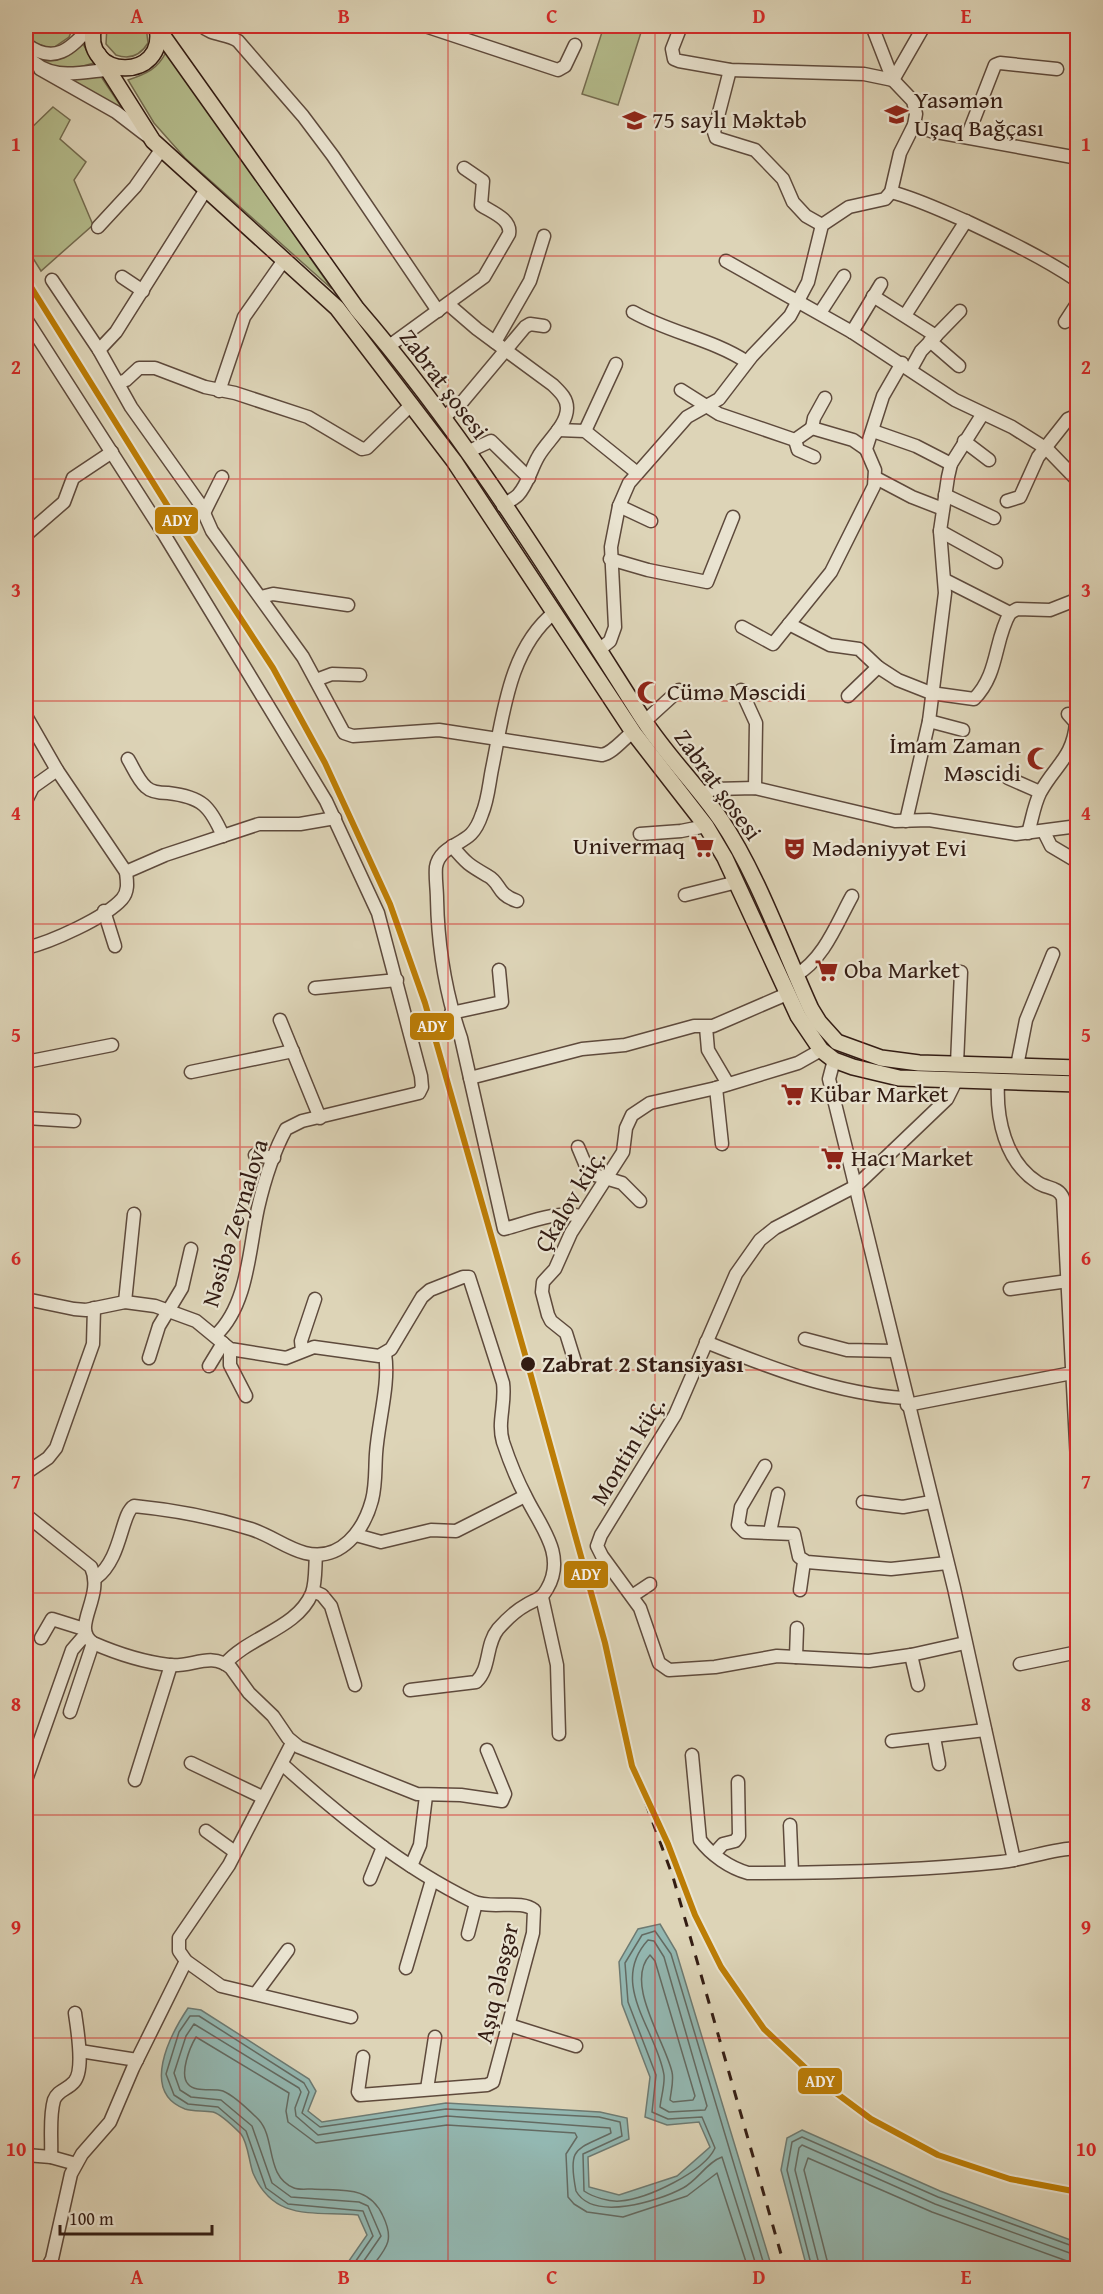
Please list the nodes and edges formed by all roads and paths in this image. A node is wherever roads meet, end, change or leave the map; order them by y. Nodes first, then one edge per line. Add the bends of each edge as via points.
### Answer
1 (202, 26) edge
2 (425, 26) edge
3 (681, 26) edge
4 (872, 26) edge
5 (924, 26) edge
6 (158, 27) edge
7 (89, 29) edge
8 (26, 44) edge
9 (574, 45) dead end
10 (26, 55) edge
11 (40, 69) junction
12 (113, 69) junction
13 (1057, 69) dead end
14 (730, 70) junction
15 (893, 80) junction
16 (914, 125) junction
17 (967, 137) junction
18 (157, 146) junction
19 (1077, 158) edge
20 (464, 168) dead end
21 (205, 191) junction
22 (891, 192) junction
23 (966, 221) junction
24 (822, 225) junction
25 (98, 227) dead end
26 (544, 236) dead end
27 (284, 260) junction
28 (726, 261) dead end
29 (844, 276) dead end
30 (122, 277) dead end
31 (52, 280) dead end
32 (1077, 281) edge
33 (880, 284) dead end
34 (143, 291) junction
35 (873, 296) junction
36 (799, 302) junction
37 (1077, 302) edge
38 (443, 307) junction
39 (960, 311) dead end
40 (633, 312) dead end
41 (820, 313) junction
42 (906, 314) junction
43 (26, 319) edge
44 (1065, 322) dead end
45 (544, 326) dead end
46 (852, 332) junction
47 (933, 339) junction
48 (495, 342) junction
49 (389, 346) junction
50 (507, 348) junction
51 (99, 350) junction
52 (747, 362) junction
53 (616, 364) dead end
54 (906, 366) junction
55 (959, 366) dead end
56 (118, 383) junction
57 (681, 390) dead end
58 (219, 391) junction
59 (825, 398) dead end
60 (412, 404) junction
61 (708, 407) junction
62 (982, 415) junction
63 (1077, 415) edge
64 (443, 418) junction
65 (812, 428) junction
66 (558, 430) junction
67 (585, 431) junction
68 (873, 431) junction
69 (795, 440) junction
70 (964, 441) junction
71 (866, 449) junction
72 (1047, 449) junction
73 (112, 452) junction
74 (467, 452) junction
75 (814, 457) dead end
76 (989, 460) dead end
77 (951, 464) junction
78 (636, 472) junction
79 (222, 477) dead end
80 (528, 478) junction
81 (876, 478) junction
82 (1077, 481) edge
83 (945, 495) junction
84 (1007, 501) dead end
85 (502, 506) junction
86 (619, 506) junction
87 (943, 509) junction
88 (204, 513) junction
89 (733, 517) dead end
90 (994, 518) dead end
91 (651, 521) dead end
92 (940, 531) junction
93 (26, 535) edge
94 (610, 559) junction
95 (996, 562) dead end
96 (945, 580) junction
97 (261, 597) junction
98 (1077, 599) edge
99 (348, 605) dead end
100 (555, 612) junction
101 (1010, 613) junction
102 (789, 624) junction
103 (742, 627) dead end
104 (599, 650) junction
105 (585, 658) junction
106 (878, 667) junction
107 (360, 675) dead end
108 (316, 680) junction
109 (678, 690) dead end
110 (741, 690) dead end
111 (931, 693) junction
112 (848, 696) dead end
113 (1068, 714) dead end
114 (26, 716) edge
115 (928, 721) junction
116 (639, 727) junction
117 (963, 730) dead end
118 (498, 738) junction
119 (31, 739) edge
120 (128, 759) dead end
121 (57, 770) junction
122 (1008, 778) dead end
123 (755, 788) junction
124 (1041, 792) junction
125 (700, 794) junction
126 (26, 796) edge
127 (335, 818) junction
128 (906, 821) junction
129 (706, 826) junction
130 (1077, 826) edge
131 (1044, 832) junction
132 (1028, 833) junction
133 (640, 834) dead end
134 (223, 836) junction
135 (452, 846) junction
136 (1077, 862) edge
137 (126, 872) junction
138 (737, 882) junction
139 (685, 895) dead end
140 (852, 896) dead end
141 (517, 901) dead end
142 (104, 911) junction
143 (115, 946) dead end
144 (26, 948) edge
145 (1053, 954) dead end
146 (499, 970) dead end
147 (961, 972) dead end
148 (796, 975) junction
149 (397, 980) junction
150 (315, 988) dead end
151 (787, 994) junction
152 (451, 1013) junction
153 (280, 1020) dead end
154 (706, 1027) junction
155 (112, 1045) dead end
156 (821, 1050) junction
157 (293, 1051) junction
158 (834, 1060) junction
159 (26, 1062) edge
160 (957, 1064) junction
161 (1017, 1066) junction
162 (1077, 1068) edge
163 (191, 1072) dead end
164 (470, 1078) junction
165 (956, 1081) junction
166 (998, 1083) junction
167 (1077, 1084) edge
168 (722, 1086) junction
169 (26, 1118) edge
170 (320, 1118) junction
171 (74, 1121) dead end
172 (722, 1144) dead end
173 (578, 1147) dead end
174 (255, 1155) dead end
175 (274, 1158) junction
176 (606, 1179) junction
177 (856, 1186) junction
178 (640, 1201) dead end
179 (134, 1214) dead end
180 (581, 1216) junction
181 (191, 1249) dead end
182 (1068, 1281) junction
183 (1010, 1289) dead end
184 (26, 1299) edge
185 (315, 1299) dead end
186 (125, 1302) junction
187 (94, 1308) junction
188 (168, 1310) junction
189 (1074, 1320) edge
190 (805, 1339) dead end
191 (223, 1342) junction
192 (706, 1342) junction
193 (302, 1350) junction
194 (894, 1351) junction
195 (385, 1354) junction
196 (149, 1358) dead end
197 (575, 1362) dead end
198 (209, 1366) dead end
199 (1072, 1373) junction
200 (246, 1396) dead end
201 (906, 1401) junction
202 (1076, 1438) edge
203 (765, 1466) dead end
204 (26, 1473) edge
205 (1077, 1480) edge
206 (778, 1494) dead end
207 (525, 1496) junction
208 (863, 1502) dead end
209 (931, 1502) junction
210 (26, 1515) edge
211 (770, 1532) junction
212 (356, 1535) junction
213 (316, 1555) junction
214 (804, 1562) junction
215 (947, 1563) junction
216 (96, 1578) junction
217 (650, 1584) dead end
218 (800, 1590) dead end
219 (313, 1591) junction
220 (632, 1596) junction
221 (542, 1597) junction
222 (797, 1628) dead end
223 (87, 1636) junction
224 (41, 1638) dead end
225 (965, 1643) junction
226 (1077, 1652) edge
227 (911, 1655) junction
228 (796, 1657) junction
229 (225, 1664) junction
230 (1020, 1664) dead end
231 (171, 1665) junction
232 (355, 1685) dead end
233 (918, 1685) dead end
234 (410, 1690) dead end
235 (70, 1712) dead end
236 (985, 1730) junction
237 (559, 1734) dead end
238 (934, 1737) junction
239 (892, 1741) dead end
240 (292, 1743) junction
241 (487, 1750) dead end
242 (692, 1755) dead end
243 (28, 1761) edge
244 (191, 1763) dead end
245 (282, 1764) junction
246 (939, 1764) dead end
247 (26, 1780) edge
248 (135, 1780) dead end
249 (738, 1782) dead end
250 (426, 1796) junction
251 (262, 1797) junction
252 (790, 1825) dead end
253 (206, 1831) dead end
254 (383, 1847) junction
255 (1077, 1848) edge
256 (235, 1852) junction
257 (714, 1854) junction
258 (1014, 1860) junction
259 (411, 1866) junction
260 (792, 1872) junction
261 (370, 1879) dead end
262 (432, 1880) junction
263 (476, 1903) junction
264 (468, 1934) dead end
265 (288, 1950) dead end
266 (186, 1960) junction
267 (405, 1968) dead end
268 (257, 1992) junction
269 (75, 2013) dead end
270 (351, 2017) dead end
271 (509, 2025) junction
272 (435, 2037) dead end
273 (576, 2046) dead end
274 (80, 2051) junction
275 (363, 2056) dead end
276 (137, 2060) junction
277 (427, 2089) junction
278 (26, 2155) edge
279 (51, 2157) junction
280 (76, 2164) junction
281 (47, 2268) edge

1 - 38 street via 238,41 303,116
2 - 9 street via 558,70 565,66
3 - 14 street via 672,49 674,59
4 - 15 street
5 - 15 street
6 - 12 main road via 157,47 152,55 138,66
6 - 49 main road, Zabrat şosesi via 357,309
7 - 8 street via 57,54 41,54
7 - 12 main road via 98,54
10 - 11 street
11 - 12 street via 60,74
11 - 18 street via 116,112
12 - 18 main road, Zabrat şosesi
13 - 17 street via 995,65
14 - 15 street via 864,74
14 - 24 street via 714,132 716,138 755,150 783,179 793,202
15 - 16 street via 913,101
16 - 17 street
16 - 22 street via 900,153
17 - 19 street
18 - 21 main road, Zabrat şosesi
18 - 25 street via 135,187
20 - 38 street via 483,181 481,205 510,228 484,277
21 - 27 main road, Zabrat şosesi
21 - 34 street
22 - 23 street via 914,197
22 - 24 street via 880,201 849,207
23 - 32 street via 1040,256
23 - 42 street
24 - 36 street
26 - 48 street via 530,281
27 - 58 street via 244,317
27 - 60 main road, Zabrat şosesi via 337,308
28 - 36 street
29 - 41 street
30 - 34 street
31 - 51 street
33 - 35 street
34 - 51 street
35 - 42 street
35 - 46 street
36 - 41 street
36 - 52 street
37 - 44 street
38 - 48 street
38 - 49 street
39 - 47 street
40 - 52 street via 673,331 717,344
41 - 46 street
42 - 47 street
43 - 73 street, Nəsibə Zeynalova
45 - 50 street via 530,324
46 - 54 street
47 - 54 street
47 - 55 street
48 - 50 street
49 - 64 main road, Zabrat şosesi
50 - 64 street via 464,401
50 - 66 street via 564,396 567,412
51 - 56 street
52 - 61 street
53 - 67 street
54 - 62 street
54 - 68 street via 883,396
56 - 58 street via 146,366
56 - 88 street via 130,407
57 - 61 street
58 - 60 street via 308,417 362,449
59 - 65 street
60 - 100 main road, Zabrat şosesi
61 - 69 street
61 - 78 street via 687,417
62 - 70 street
62 - 72 street via 1006,424
63 - 72 street via 1068,419
64 - 74 main road, Zabrat şosesi
65 - 69 street
65 - 71 street via 853,440
66 - 67 street
66 - 80 street via 541,450
67 - 78 street
68 - 71 street
68 - 77 street
69 - 75 street via 798,450
70 - 76 street
70 - 77 street
71 - 81 street
72 - 82 street
72 - 84 street via 1031,470 1020,497
73 - 93 street via 73,478 64,502
73 - 127 street, Nəsibə Zeynalova
74 - 80 street via 491,441
74 - 85 main road, Zabrat şosesi
77 - 83 street
78 - 86 street
79 - 88 street
80 - 85 street via 518,495
81 - 87 street
81 - 102 street via 831,572
83 - 87 street
83 - 90 street
85 - 104 main road, Zabrat şosesi
86 - 91 street
86 - 94 street
87 - 92 street
88 - 97 street via 212,531
89 - 94 street via 707,582
92 - 95 street
92 - 96 street
94 - 104 street via 615,627 610,641
96 - 101 street
96 - 111 street
97 - 99 street via 273,594
97 - 108 street
98 - 101 street via 1050,610 1017,609
100 - 105 main road, Zabrat şosesi
100 - 118 street via 536,629 518,662
101 - 111 street via 996,663 975,699
102 - 103 street via 773,644
102 - 106 street via 830,645 859,649
104 - 105 main road
104 - 116 main road, Zabrat şosesi
105 - 116 main road, Zabrat şosesi
106 - 111 street
106 - 112 street
107 - 108 street via 332,674
108 - 118 street via 340,729 348,735 421,730
109 - 116 street
110 - 123 street via 756,723
111 - 115 street
113 - 124 street via 1076,723 1074,740 1069,754
114 - 119 street
115 - 117 street
115 - 128 street
116 - 118 street via 611,752 602,755
116 - 125 main road, Zabrat şosesi
116 - 129 main road, Zabrat şosesi
118 - 135 street via 483,813 471,834
119 - 121 street
120 - 134 street via 151,790 185,795 203,803 213,812
121 - 126 street via 41,779
121 - 137 street
122 - 124 street
123 - 125 street via 714,789
123 - 128 street
124 - 132 street
125 - 148 main road, Zabrat şosesi via 739,850
127 - 134 street via 300,824 259,824
127 - 149 street, Nəsibə Zeynalova via 378,913
128 - 132 street via 929,820
129 - 133 street
129 - 138 main road, Zabrat şosesi
130 - 131 street
131 - 132 street
131 - 136 street via 1051,846
134 - 137 street
135 - 141 street via 470,867 491,878 501,893
135 - 152 street via 436,866 440,956
137 - 142 street via 126,893 120,902
138 - 139 street
138 - 151 main road, Zabrat şosesi
140 - 148 street via 818,957
142 - 143 street
142 - 144 street via 52,940
145 - 161 street via 1026,1020
146 - 152 street via 501,1002
147 - 160 street
148 - 160 main road, Zabrat şosesi via 819,1022 845,1046 902,1062
149 - 150 street
149 - 170 street, Nəsibə Zeynalova via 421,1076 421,1091
151 - 154 street
151 - 156 main road, Zabrat şosesi
152 - 164 street
153 - 157 street
154 - 164 street via 686,1027 615,1047 582,1049
154 - 168 street via 708,1050
155 - 159 street
156 - 158 main road, Zabrat şosesi
156 - 168 street, Çkalov küç. via 798,1063
157 - 163 street
157 - 170 street
158 - 165 main road, Zabrat şosesi via 899,1077
158 - 177 street via 829,1079
160 - 161 main road, Zabrat şosesi
161 - 162 main road, Zabrat şosesi
164 - 180 street via 504,1229 556,1216
165 - 166 main road, Zabrat şosesi
165 - 177 street, Montin küç. via 947,1099
166 - 167 main road, Zabrat şosesi
166 - 182 street via 998,1113 1011,1151 1033,1180 1061,1193
168 - 172 street
168 - 176 street, Çkalov küç. via 639,1109 628,1122 623,1152
169 - 171 street
170 - 175 street, Nəsibə Zeynalova via 286,1129
173 - 176 street via 586,1166
174 - 175 street
175 - 191 street, Nəsibə Zeynalova via 263,1188 237,1303
176 - 178 street via 622,1183
176 - 180 street, Çkalov küç.
177 - 192 street, Montin küç. via 760,1240 736,1274
177 - 194 street
179 - 186 street
180 - 197 street, Çkalov küç. via 560,1260 543,1282 542,1292 548,1315 566,1333
181 - 188 street via 182,1288
182 - 183 street
182 - 189 street
184 - 187 street via 75,1309
185 - 193 street via 301,1341
186 - 187 street
186 - 188 street
187 - 204 street via 93,1344 56,1448
188 - 191 street via 196,1321
188 - 196 street
189 - 199 street
190 - 194 street via 847,1350
191 - 193 street via 286,1358
191 - 198 street, Nəsibə Zeynalova
191 - 200 street
192 - 201 street via 840,1388
192 - 220 street, Montin küç. via 675,1415 598,1541 602,1556
193 - 195 street via 314,1347 370,1356
194 - 201 street
195 - 207 street via 399,1339 422,1297 446,1283 469,1277 503,1383 503,1441
195 - 212 street via 387,1374 372,1500
199 - 201 street
199 - 202 street
201 - 209 street
202 - 205 street
203 - 211 street via 741,1508 738,1525 745,1532
206 - 211 street
207 - 212 street via 456,1531 431,1530 381,1542
207 - 221 street via 552,1545 552,1574
208 - 209 street via 903,1507
209 - 215 street
210 - 216 street via 80,1557
211 - 214 street via 794,1534 797,1553
212 - 213 street via 343,1548
213 - 216 street via 254,1530 202,1515 134,1506 127,1512 118,1549
213 - 219 street
214 - 215 street via 891,1569
214 - 218 street
215 - 225 street
216 - 223 street
217 - 220 street
219 - 229 street via 294,1616 239,1650
219 - 232 street via 331,1606
220 - 228 street, Montin küç. via 659,1663 669,1670 715,1667 766,1657
221 - 234 street via 518,1610 496,1630 486,1666 476,1682
221 - 237 street via 557,1665
222 - 228 street
223 - 224 street via 52,1618
223 - 231 street
223 - 235 street
223 - 243 street via 72,1650
225 - 227 street, Montin küç.
225 - 236 street
226 - 230 street
227 - 228 street, Montin küç. via 853,1661
227 - 233 street
229 - 231 street via 212,1659
229 - 240 street
231 - 248 street
236 - 238 street
236 - 258 street
238 - 239 street
238 - 246 street
240 - 245 street
240 - 250 street
241 - 250 street via 505,1799
242 - 257 street via 700,1840
243 - 247 street
244 - 251 street
245 - 251 street
245 - 254 street, Aşıq Ələsgər
249 - 257 street via 739,1836
250 - 259 street via 420,1845
251 - 256 street
252 - 260 street
253 - 256 street
254 - 259 street, Aşıq Ələsgər
254 - 261 street
255 - 258 street
256 - 266 street via 179,1938 179,1951
257 - 260 street via 748,1873
258 - 260 street via 912,1869
259 - 262 street, Aşıq Ələsgər
262 - 263 street, Aşıq Ələsgər
262 - 267 street
263 - 264 street
263 - 271 street, Aşıq Ələsgər via 525,1905 534,1910 533,1932
265 - 268 street
266 - 268 street via 221,1986
266 - 276 street
268 - 270 street
269 - 274 street
271 - 273 street
271 - 277 street, Aşıq Ələsgər via 493,2082
272 - 277 street
274 - 276 street
274 - 279 street via 77,2078 58,2093 54,2102
275 - 277 street, Aşıq Ələsgər via 360,2095
276 - 280 street via 110,2122
278 - 279 street
279 - 280 street
280 - 281 street

